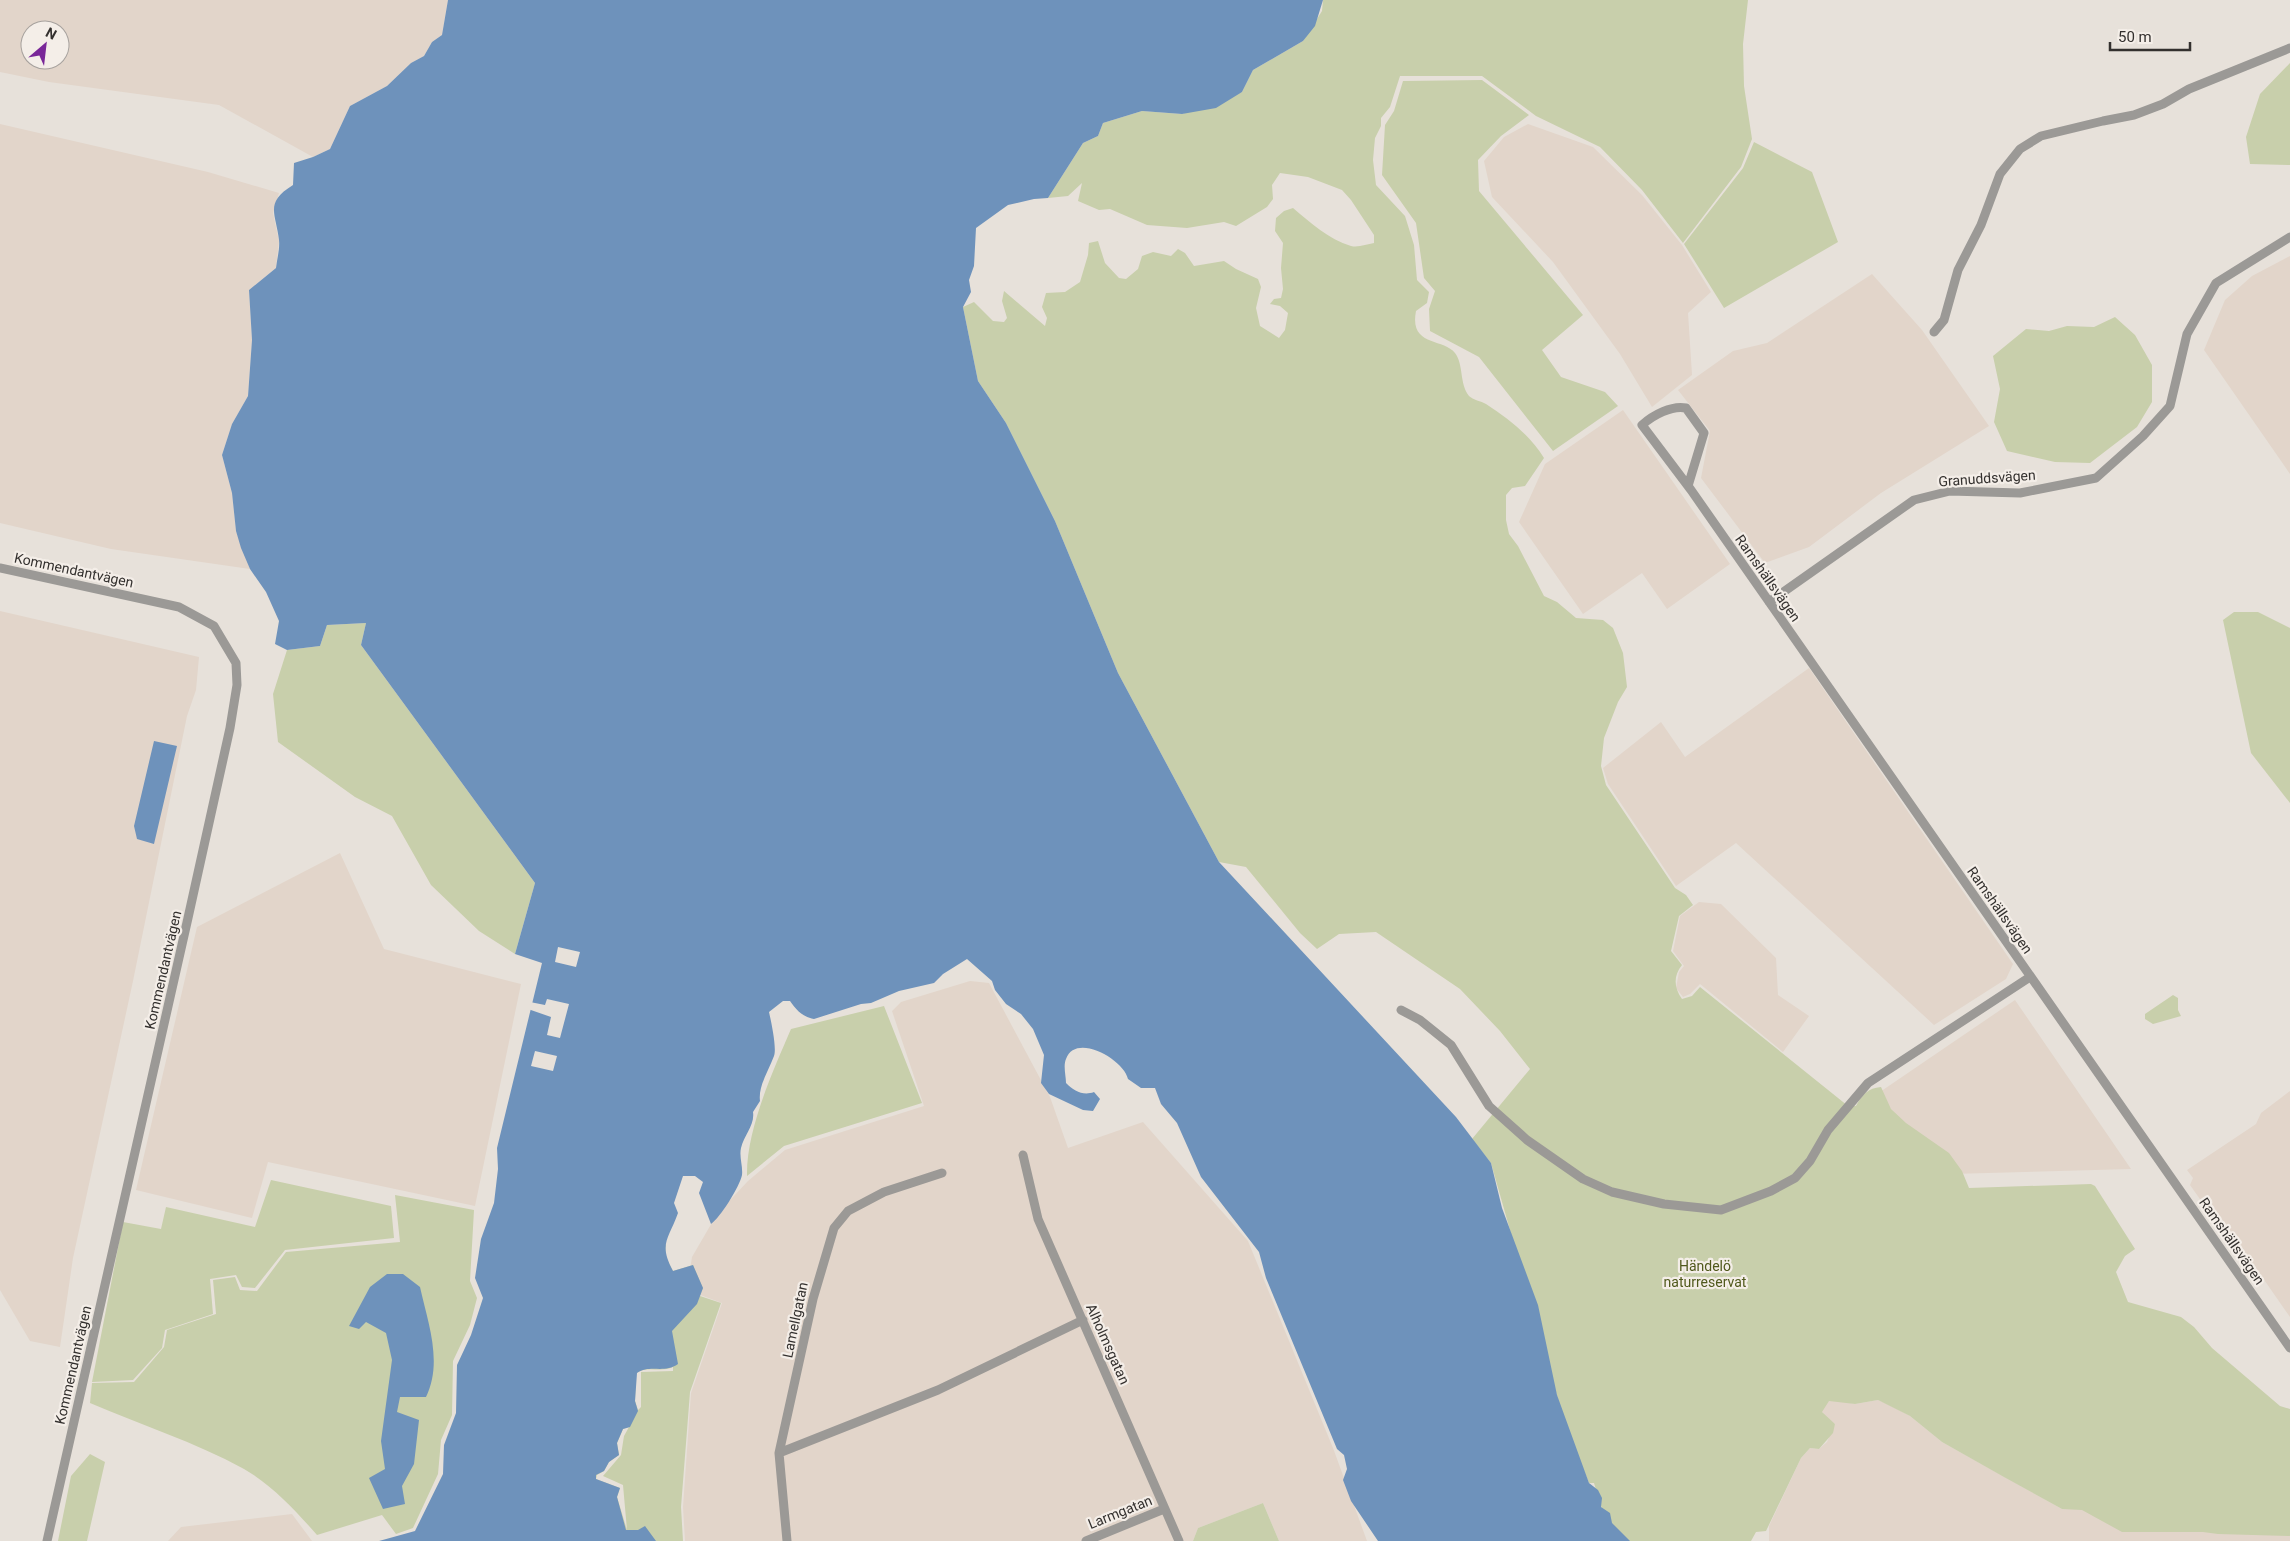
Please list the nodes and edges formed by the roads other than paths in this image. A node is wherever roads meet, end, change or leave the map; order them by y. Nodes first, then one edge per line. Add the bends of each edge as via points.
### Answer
1 (2290, 48) edge
2 (2290, 236) edge
3 (1934, 332) dead end
4 (1688, 486) junction
5 (0, 568) edge
6 (1768, 602) junction
7 (2030, 977) junction
8 (1401, 1010) dead end
9 (1023, 1155) dead end
10 (942, 1173) dead end
11 (1083, 1320) junction
12 (2290, 1348) edge
13 (779, 1453) junction
14 (1164, 1509) junction
15 (47, 1541) edge
16 (787, 1541) edge
17 (1086, 1541) edge
18 (1179, 1541) edge

1 - 3 street via 2134,115 2041,136 2020,150 2000,174 1981,224 1958,270 1944,320
2 - 6 street, Granuddsvägen via 2216,283 2187,334 2170,406 2143,436 2096,478 2020,492 1950,491 1914,500
4 - 4 street, Ramshällsvägen via 1642,425 1680,406 1686,408 1704,433
4 - 6 street, Ramshällsvägen
5 - 15 street, Kommendantvägen via 178,607 214,626 236,663 237,685 230,728
6 - 7 street, Ramshällsvägen
7 - 8 street via 1868,1083 1828,1130 1810,1161 1795,1178 1721,1210 1646,1200 1612,1192 1583,1179 1527,1140 1489,1106 1451,1045 1420,1020
7 - 12 street, Ramshällsvägen
9 - 11 street, Alholmsgatan via 1038,1219
10 - 13 street, Lamellgatan via 884,1192 848,1211 834,1228 813,1299
11 - 13 street via 938,1390
11 - 14 street, Alholmsgatan
13 - 16 street, Lamellgatan
14 - 17 street, Larmgatan
14 - 18 street, Alholmsgatan

